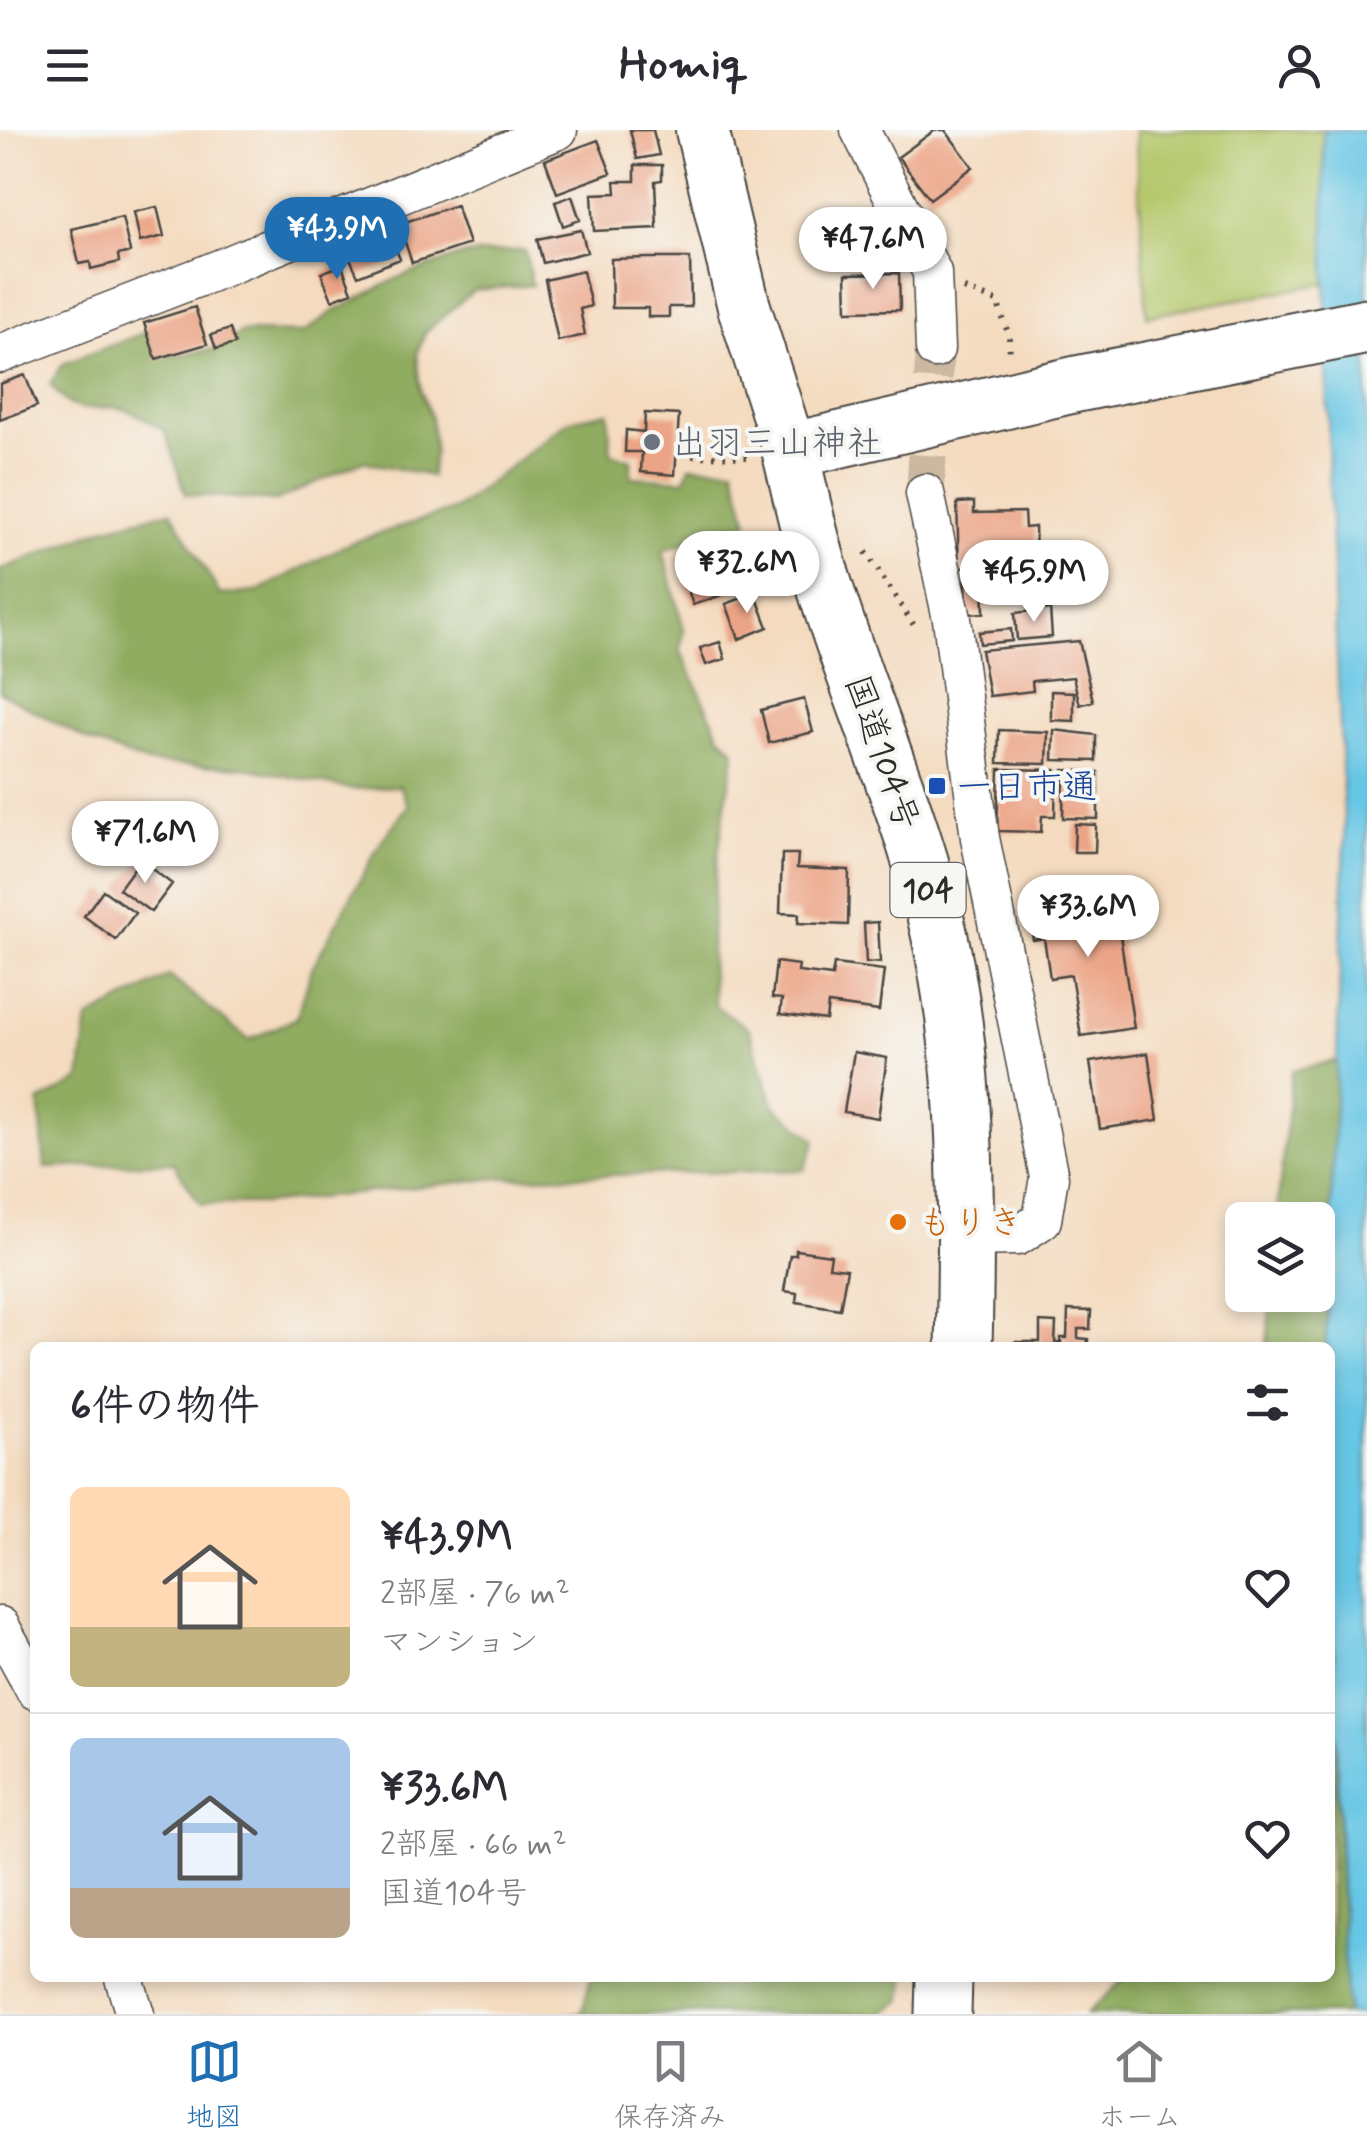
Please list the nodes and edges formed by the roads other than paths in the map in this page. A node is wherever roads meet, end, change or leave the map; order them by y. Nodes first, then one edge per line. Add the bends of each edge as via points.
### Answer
1 (558, 130) edge
2 (702, 130) edge
3 (860, 130) edge
4 (1367, 326) edge
5 (935, 349) tunnel mouth
6 (0, 354) edge
7 (769, 454) junction
8 (925, 493) tunnel mouth
9 (967, 1237) junction
10 (964, 1342) edge
11 (0, 1626) edge
12 (30, 1681) edge
13 (125, 1982) edge
14 (944, 1982) edge
15 (134, 2014) edge
16 (942, 2014) edge

1 - 6 street
2 - 7 street via 744,308
3 - 5 street via 932,272
4 - 7 highway
7 - 9 highway, 国道104号 / 104 via 823,583 920,859 958,1046
8 - 9 street via 960,667 980,838 1050,1177 1042,1220 1018,1236
9 - 10 highway, 国道104号 / 104
11 - 12 street
13 - 15 street
14 - 16 highway

